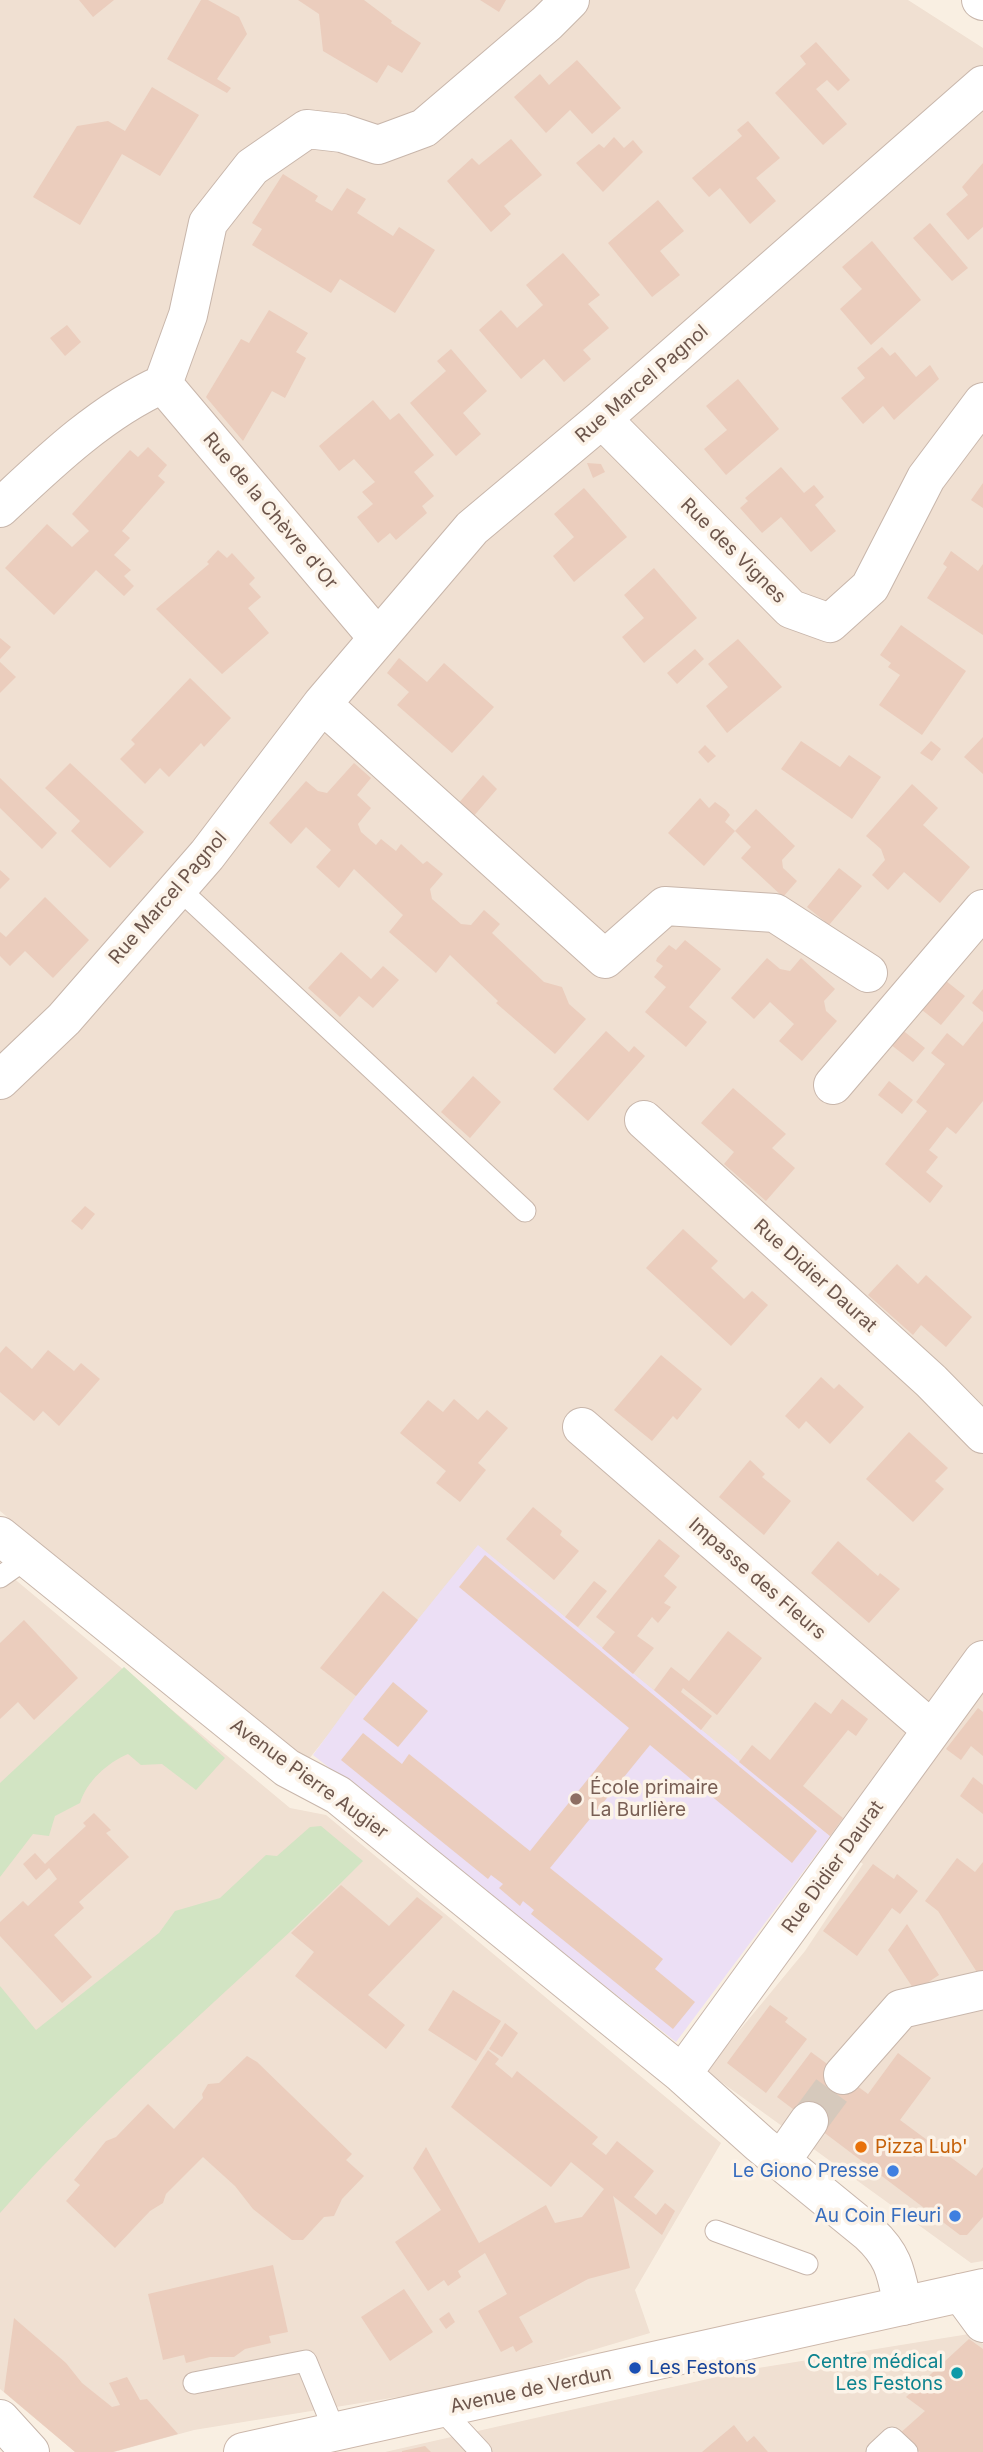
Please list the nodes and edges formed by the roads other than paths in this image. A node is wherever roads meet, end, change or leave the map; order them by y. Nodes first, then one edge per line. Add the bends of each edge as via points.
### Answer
1 (570, 0) edge
2 (983, 85) edge
3 (163, 384) junction
4 (983, 402) edge
5 (602, 419) junction
6 (0, 508) edge
7 (377, 637) junction
8 (323, 704) junction
9 (178, 888) junction
10 (983, 909) edge
11 (868, 974) dead end
12 (0, 1080) edge
13 (833, 1085) dead end
14 (644, 1121) dead end
15 (525, 1210) dead end
16 (582, 1427) dead end
17 (983, 1434) edge
18 (9, 1557) edge
19 (983, 1660) edge
20 (932, 1730) junction
21 (983, 1990) edge
22 (682, 2074) junction
23 (843, 2075) tunnel mouth
24 (809, 2121) tunnel mouth
25 (781, 2161) junction
26 (716, 2231) dead end
27 (807, 2264) dead end
28 (976, 2301) edge
29 (903, 2306) junction
30 (194, 2383) dead end
31 (442, 2410) junction
32 (0, 2419) edge
33 (334, 2432) junction
34 (30, 2452) edge
35 (243, 2452) edge
36 (481, 2452) edge
37 (877, 2452) edge
38 (907, 2452) edge

1 - 3 street via 424,128 378,145 342,133 307,129 252,167 208,223 188,315
2 - 5 street, Rue Marcel Pagnol
3 - 6 street via 133,397
3 - 7 street, Rue de la Chèvre d'Or
4 - 5 street, Rue des Vignes via 926,478 870,587 830,623 791,609
5 - 7 street, Rue Marcel Pagnol via 472,528
7 - 8 street, Rue Marcel Pagnol
8 - 9 street, Rue Marcel Pagnol
8 - 11 street via 605,959 665,906 775,913
9 - 12 street, Rue Marcel Pagnol via 64,1019
9 - 15 lane
10 - 13 street
14 - 17 street, Rue Didier Daurat via 931,1381
16 - 20 street, Impasse des Fleurs
18 - 22 street, Avenue Pierre Augier via 287,1768 338,1795
19 - 20 street, Rue Didier Daurat
20 - 22 street, Rue Didier Daurat
21 - 23 street via 901,2009
22 - 25 street, Avenue Pierre Augier
24 - 25 street
25 - 29 street, Avenue Pierre Augier via 886,2249 897,2271
26 - 27 lane
28 - 29 street, Avenue de Verdun
29 - 31 street, Avenue de Verdun
30 - 33 lane via 306,2361
31 - 33 street, Avenue de Verdun
31 - 36 lane
32 - 34 street
33 - 35 street, Avenue de Verdun
37 - 38 lane via 892,2438

